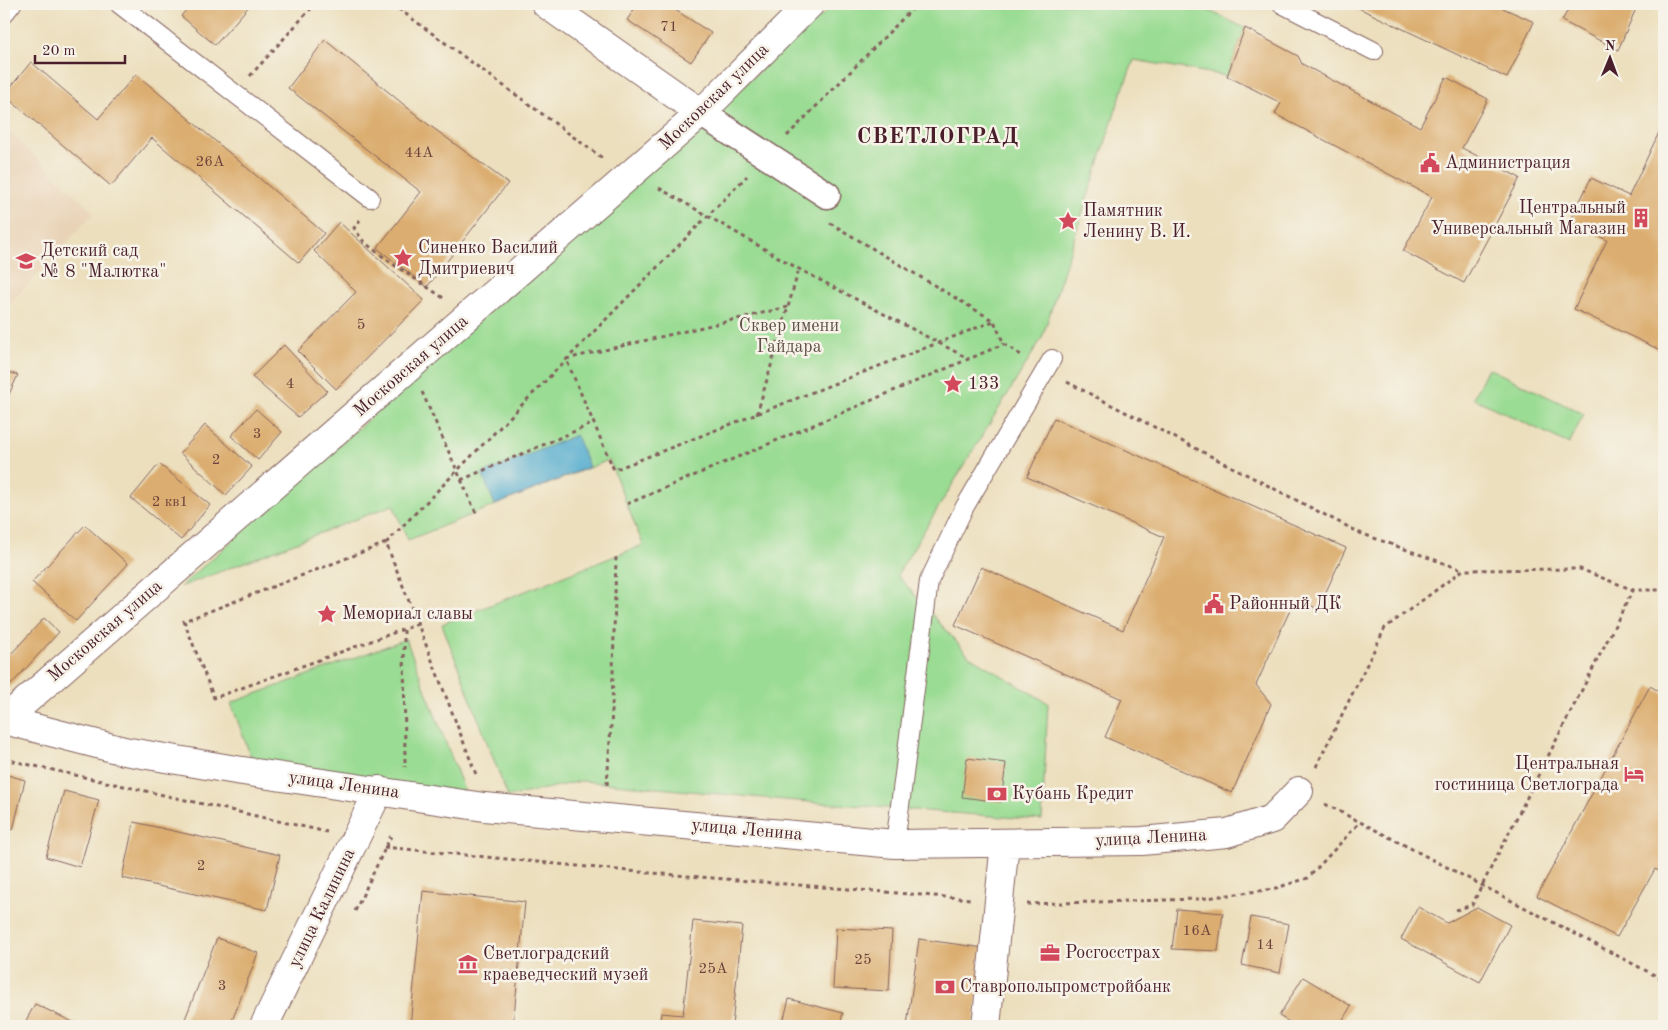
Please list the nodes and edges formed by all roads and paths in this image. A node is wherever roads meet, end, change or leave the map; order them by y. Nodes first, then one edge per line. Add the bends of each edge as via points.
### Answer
1 (12, 4) edge
2 (119, 4) edge
3 (315, 4) edge
4 (392, 4) edge
5 (546, 4) edge
6 (810, 4) edge
7 (917, 4) edge
8 (1282, 4) edge
9 (4, 14) edge
10 (1374, 51) dead end
11 (235, 94) junction
12 (701, 113) junction
13 (766, 157) junction
14 (600, 168) dead end
15 (741, 170) dead end
16 (632, 174) junction
17 (370, 198) joint
18 (826, 208) joint
19 (707, 215) junction
20 (799, 269) junction
21 (448, 301) dead end
22 (788, 307) junction
23 (994, 321) junction
24 (938, 341) junction
25 (1004, 344) junction
26 (566, 359) junction
27 (969, 359) junction
28 (1049, 365) junction
29 (411, 367) junction
30 (757, 415) junction
31 (594, 423) junction
32 (457, 471) junction
33 (461, 480) junction
34 (627, 504) dead end
35 (476, 513) dead end
36 (386, 543) junction
37 (616, 556) dead end
38 (1463, 570) junction
39 (1633, 590) junction
40 (1664, 590) edge
41 (418, 624) junction
42 (4, 720) edge
43 (607, 785) dead end
44 (379, 790) junction
45 (1299, 791) junction
46 (489, 808) junction
47 (1360, 822) dead end
48 (1005, 843) junction
49 (895, 844) junction
50 (1456, 910) dead end
51 (264, 1026) edge
52 (986, 1026) edge

1 - 9 lane
2 - 11 lane
3 - 11 path
4 - 14 path via 608,162
5 - 12 street
6 - 12 street, Московская улица
7 - 13 path
8 - 10 lane
11 - 17 lane
12 - 13 street
12 - 16 street, Московская улица
13 - 18 street
15 - 19 path via 749,174
16 - 19 path
16 - 29 street, Московская улица
17 - 21 path via 373,202 354,228 364,242
18 - 23 path
19 - 20 path
19 - 26 path
20 - 22 path
20 - 24 path
22 - 26 path
22 - 30 path
23 - 24 path
23 - 25 path
24 - 27 path
24 - 30 path
25 - 27 path
25 - 28 path
26 - 31 path
26 - 32 path
27 - 34 path
28 - 38 path via 1360,533
28 - 49 lane via 964,508 929,581
29 - 32 path
29 - 42 street, Московская улица
30 - 31 path via 614,470
31 - 33 path
32 - 33 path
32 - 36 path
33 - 35 path
36 - 41 path
36 - 41 path via 184,621 214,698
37 - 43 path
38 - 39 path via 1580,569
38 - 45 path via 1385,628 1308,782
39 - 40 path
39 - 50 path via 1472,905
41 - 46 path
42 - 44 street, улица Ленина via 124,751
44 - 46 street, улица Ленина
44 - 51 street, улица Калинина
45 - 47 path
45 - 48 street, улица Ленина via 1272,819 1227,833 1142,842
46 - 49 street, улица Ленина
48 - 49 street, улица Ленина
48 - 52 street

